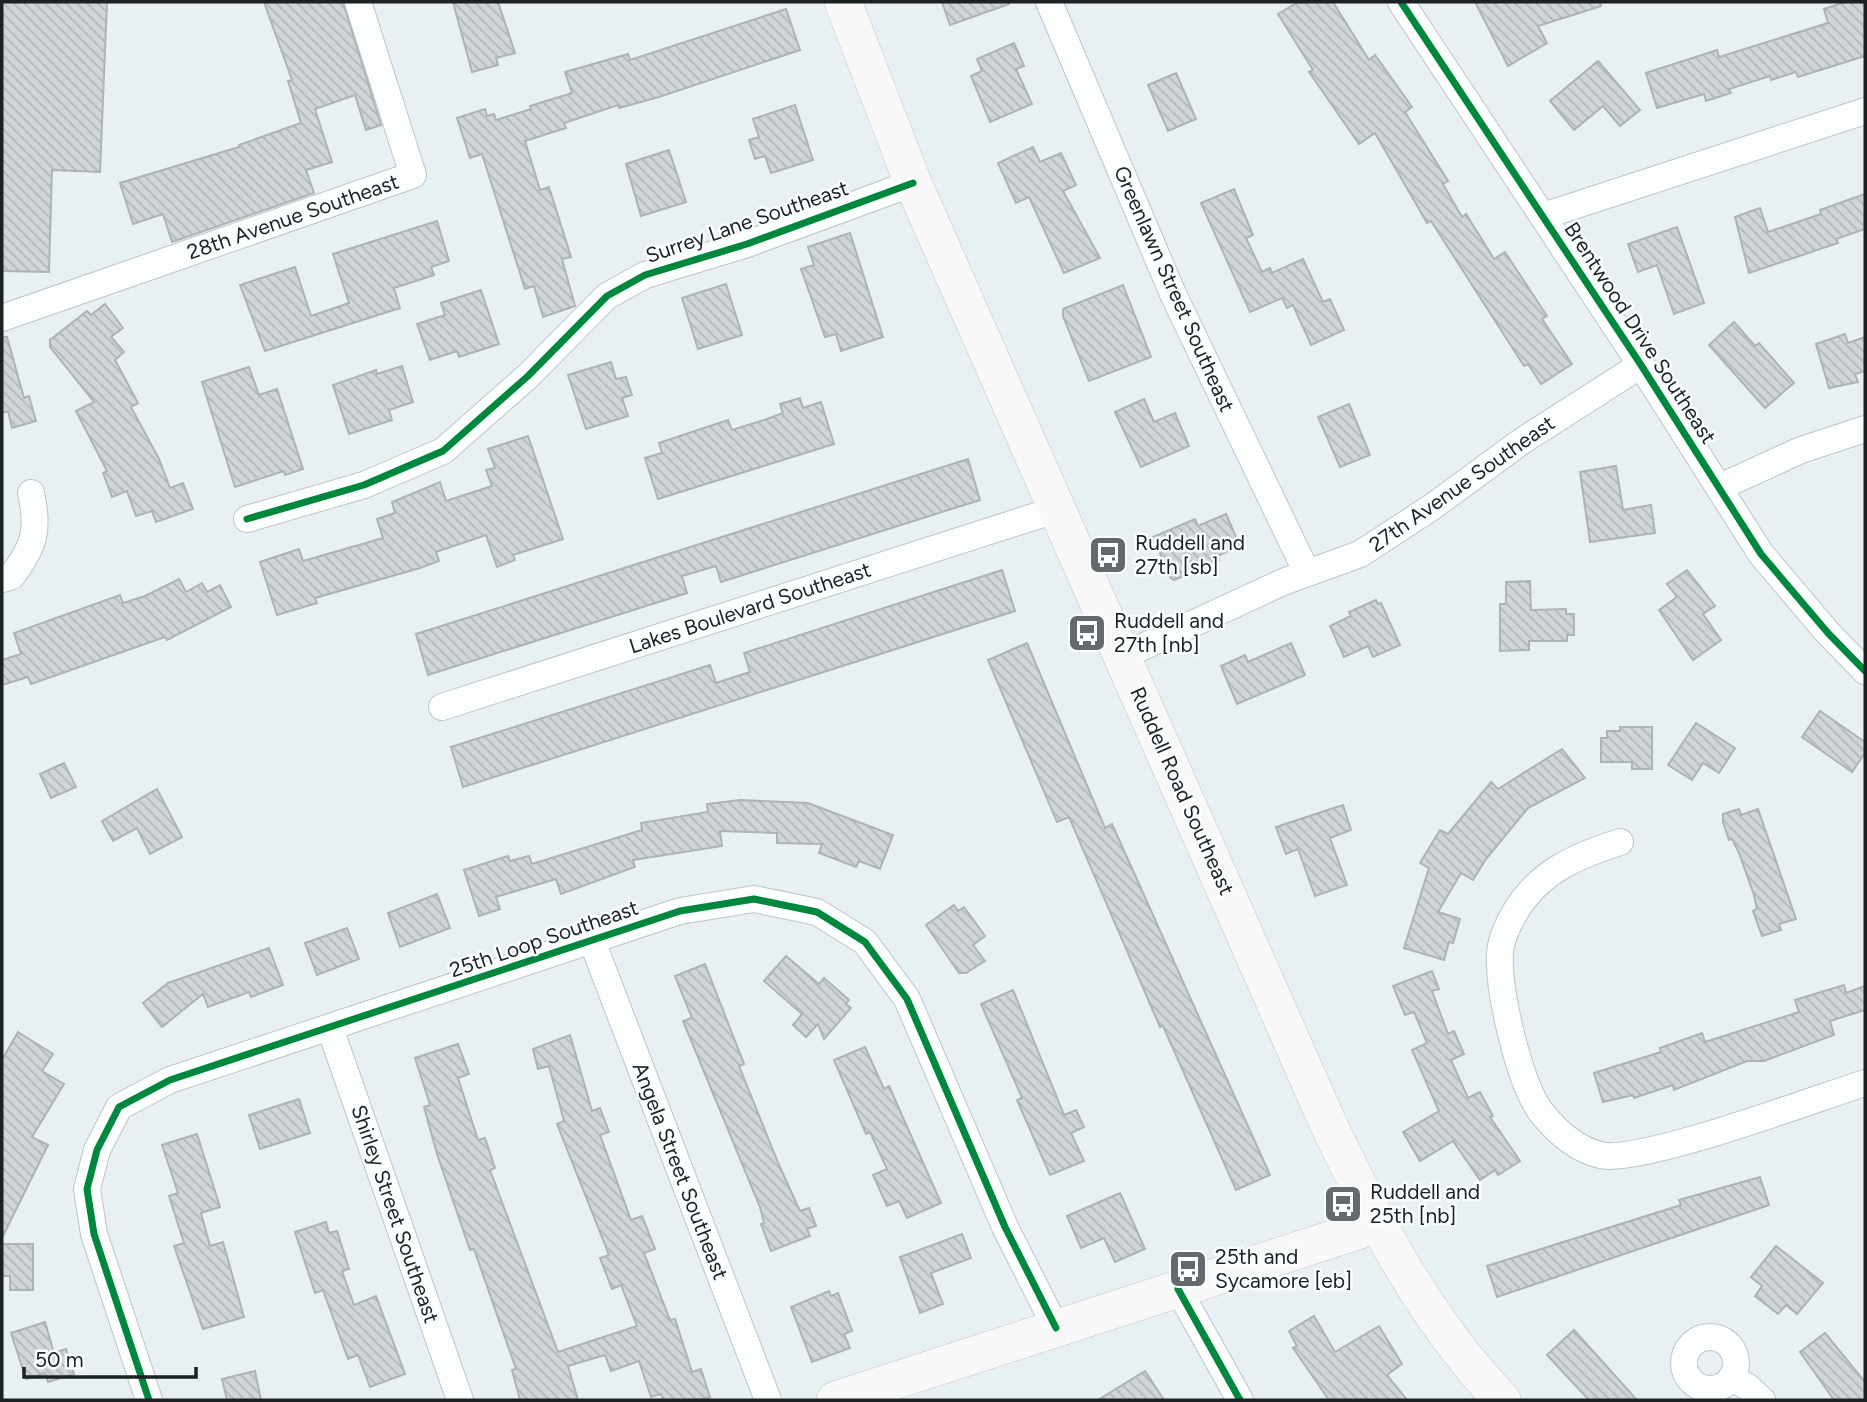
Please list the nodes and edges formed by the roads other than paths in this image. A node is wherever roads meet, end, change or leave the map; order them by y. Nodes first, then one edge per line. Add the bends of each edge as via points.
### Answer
1 (358, 2) edge
2 (843, 2) edge
3 (1049, 2) edge
4 (1401, 2) edge
5 (1865, 111) edge
6 (913, 183) junction
7 (1543, 216) junction
8 (2, 318) edge
9 (1641, 365) junction
10 (1865, 429) edge
11 (1720, 487) junction
12 (31, 493) dead end
13 (1058, 509) junction
14 (247, 519) dead end
15 (1307, 573) junction
16 (2, 579) edge
17 (1121, 657) junction
18 (1865, 671) edge
19 (442, 707) dead end
20 (1620, 842) dead end
21 (592, 941) junction
22 (330, 1028) junction
23 (1865, 1083) edge
24 (1376, 1226) junction
25 (1178, 1289) junction
26 (1056, 1328) junction
27 (1731, 1378) dead end
28 (895, 1391) edge
29 (149, 1400) edge
30 (460, 1400) edge
31 (768, 1400) edge
32 (835, 1400) edge
33 (1240, 1400) edge
34 (1502, 1400) edge
35 (1762, 1400) edge

1 - 8 street, 28th Avenue Southeast via 413,175
2 - 6 main road, Ruddell Road Southeast
3 - 15 street, Greenlawn Street Southeast via 1173,294
4 - 7 street, Brentwood Drive Southeast
5 - 7 street
6 - 13 main road, Ruddell Road Southeast
6 - 14 street, Surrey Lane Southeast via 747,244 645,275 607,296 528,376 443,452 364,485
7 - 9 street, Brentwood Drive Southeast
9 - 11 street, Brentwood Drive Southeast
9 - 15 street, 27th Avenue Southeast via 1360,554
10 - 11 street via 1801,450
11 - 18 street, Brentwood Drive Southeast via 1760,554
12 - 16 street via 35,537 12,576
13 - 17 main road, Ruddell Road Southeast
13 - 19 street, Lakes Boulevard Southeast
15 - 17 street, 27th Avenue Southeast
17 - 24 main road, Ruddell Road Southeast
20 - 23 street via 1577,856 1541,878 1513,914 1500,951 1501,989 1515,1047 1540,1110 1571,1143 1602,1155 1633,1152 1689,1139
21 - 22 street, 25th Loop Southeast
21 - 26 street, 25th Loop Southeast via 680,911 754,899 817,912 865,942 907,999 1000,1216
21 - 31 street, Angela Street Southeast
22 - 29 street, 25th Loop Southeast via 170,1080 119,1107 97,1150 87,1189 94,1234
22 - 30 street, Shirley Street Southeast
24 - 25 main road
24 - 34 main road, Ruddell Road Southeast via 1421,1298
25 - 26 main road
25 - 33 street
26 - 28 main road
27 - 35 street
28 - 32 main road

